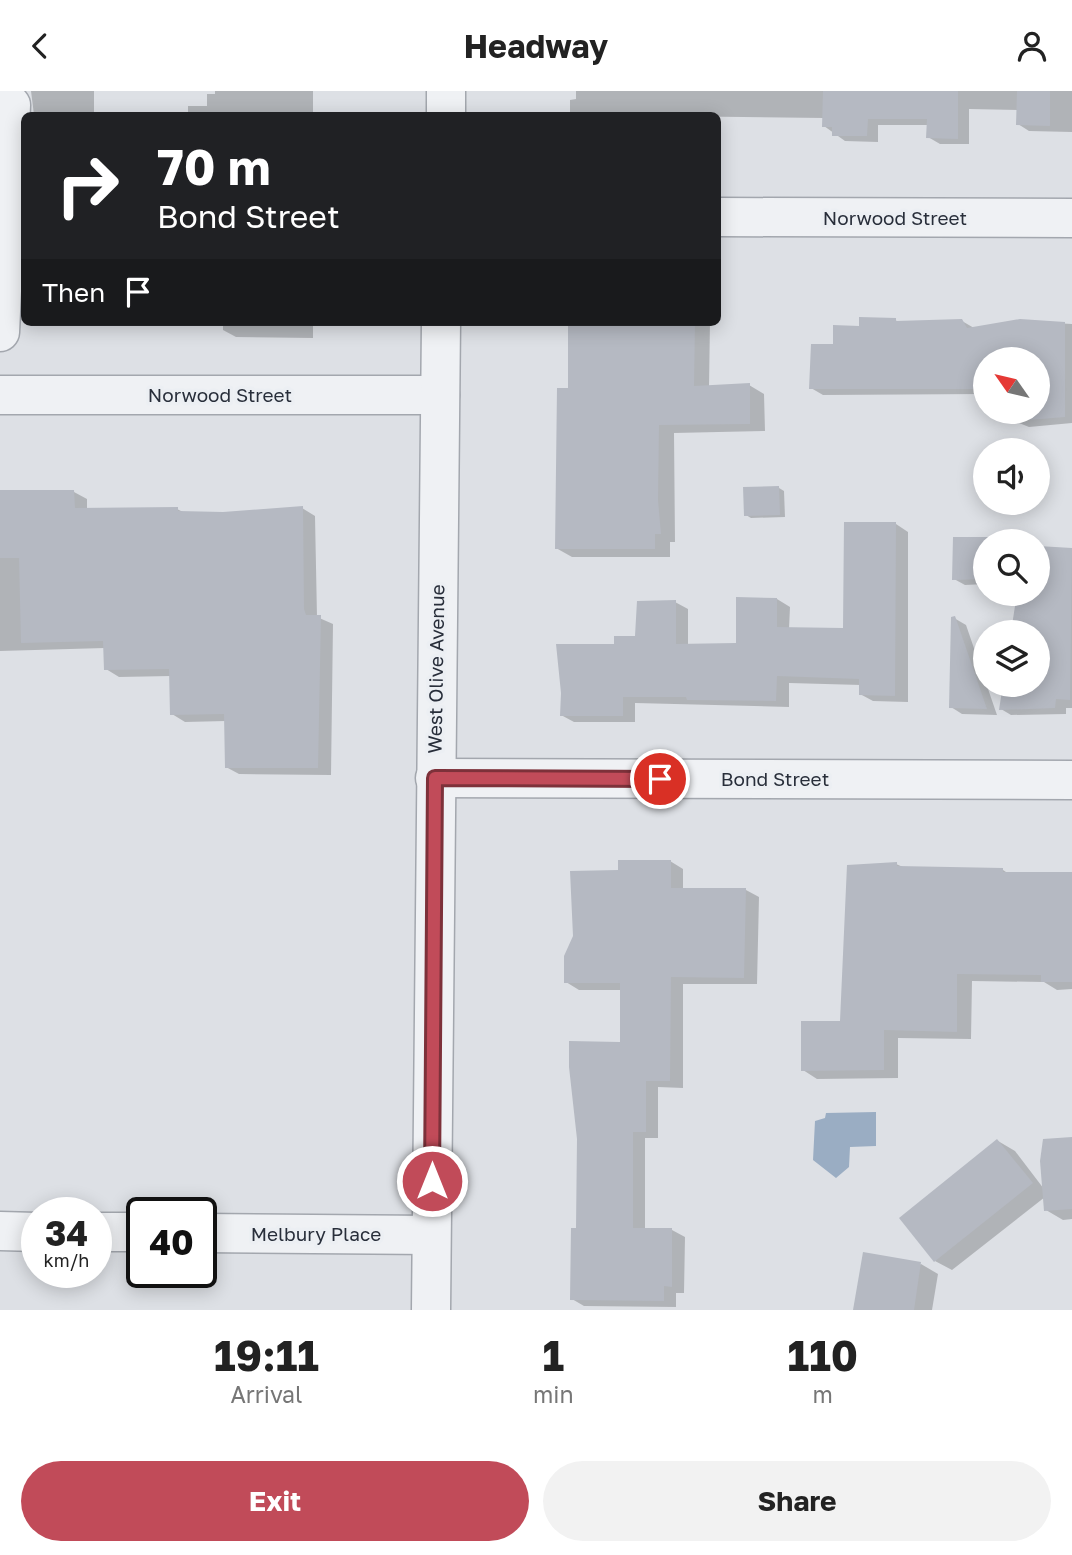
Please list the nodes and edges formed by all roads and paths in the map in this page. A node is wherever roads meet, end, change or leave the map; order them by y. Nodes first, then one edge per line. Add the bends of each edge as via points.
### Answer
1 (446, 91) edge
2 (11, 105) dead end
3 (446, 112) edge
4 (721, 217) edge
5 (1072, 218) edge
6 (442, 326) edge
7 (0, 332) edge
8 (0, 395) edge
9 (440, 395) junction
10 (435, 778) junction
11 (1072, 780) edge
12 (0, 1231) edge
13 (21, 1232) edge
14 (217, 1233) edge
15 (431, 1235) junction
16 (431, 1310) edge

1 - 3 street
2 - 7 street
4 - 5 street, Norwood Street
6 - 9 street, West Olive Avenue
8 - 9 street, Norwood Street
9 - 10 street, West Olive Avenue
10 - 11 street, Bond Street
10 - 15 street, West Olive Avenue
12 - 13 street
14 - 15 street, Melbury Place
15 - 16 street, West Olive Avenue

